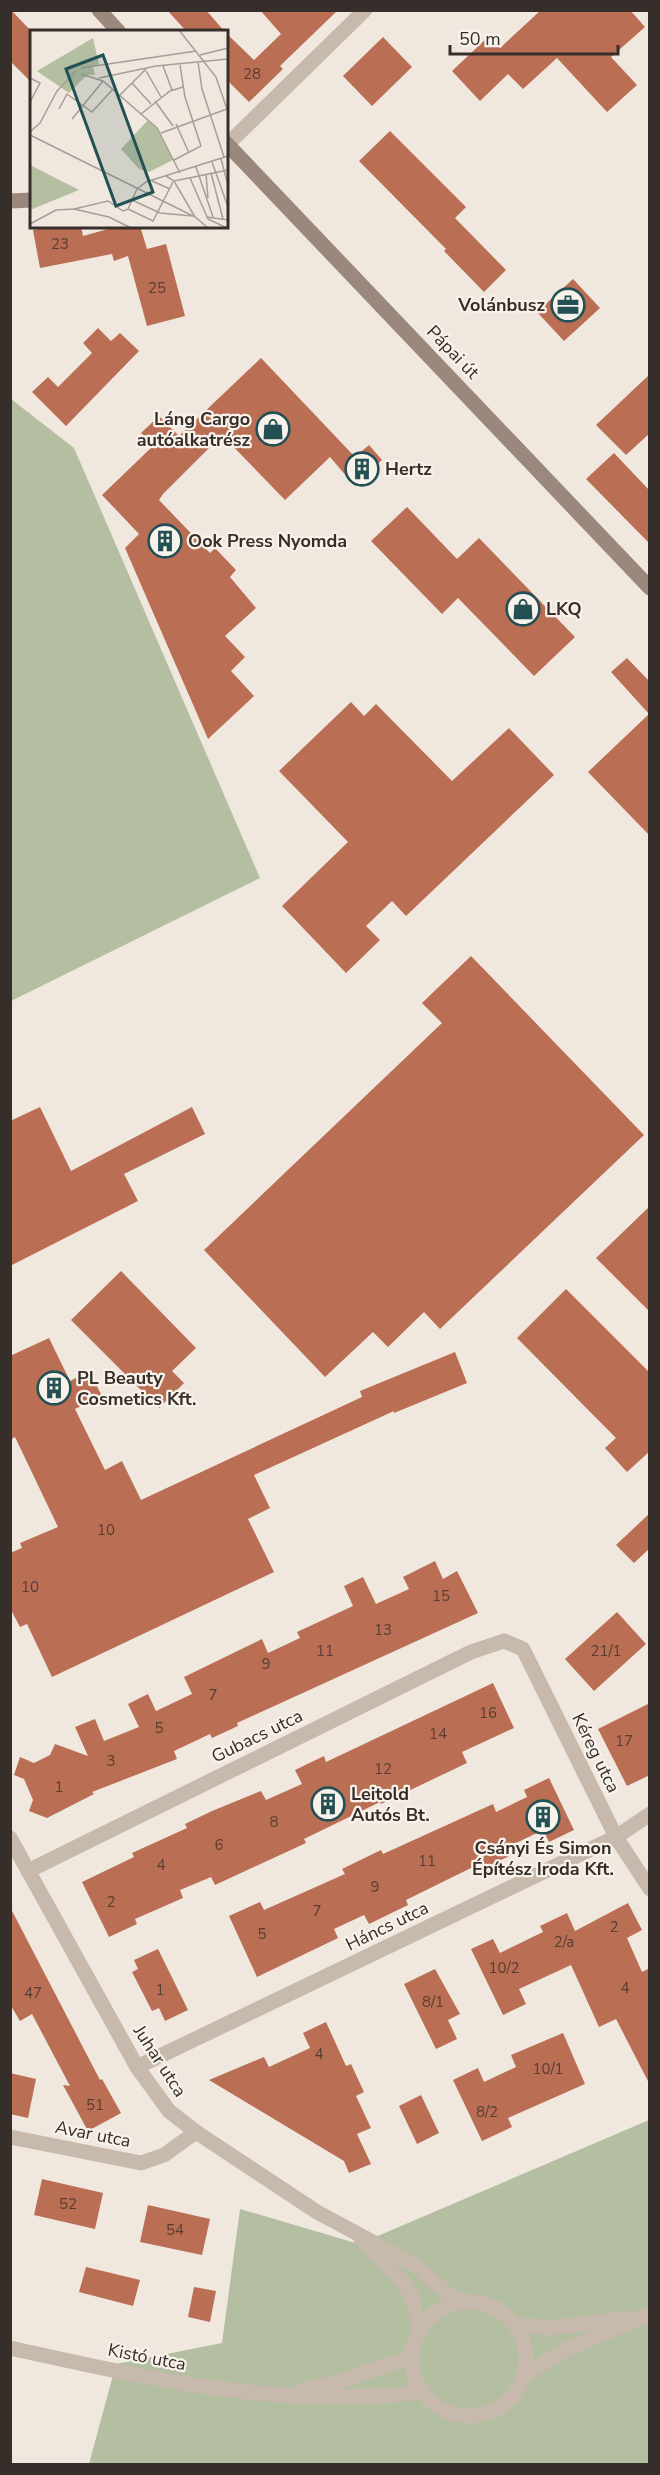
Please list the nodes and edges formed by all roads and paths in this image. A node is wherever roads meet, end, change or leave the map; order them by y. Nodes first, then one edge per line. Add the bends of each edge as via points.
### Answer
1 (99, 10) edge
2 (365, 10) edge
3 (117, 30) edge
4 (228, 143) edge
5 (228, 145) edge
6 (30, 200) edge
7 (10, 201) edge
8 (650, 588) edge
9 (504, 1641) joint
10 (650, 1814) edge
11 (616, 1837) junction
12 (10, 1838) edge
13 (28, 1870) junction
14 (650, 1889) edge
15 (137, 2067) junction
16 (196, 2132) junction
17 (10, 2137) edge
18 (355, 2233) junction
19 (464, 2302) junction
20 (648, 2315) edge
21 (515, 2324) junction
22 (420, 2330) junction
23 (10, 2348) edge
24 (412, 2356) junction
25 (525, 2375) junction
26 (422, 2392) junction
27 (278, 2394) junction

1 - 3 main road
2 - 4 street, Pápai út
5 - 8 main road, Pápai út
6 - 7 main road
9 - 11 street, Kéreg utca via 523,1649
9 - 13 street, Gubacs utca via 471,1652
10 - 11 street, Háncs utca
11 - 14 street, Kéreg utca
11 - 15 street, Háncs utca
12 - 13 street, Juhar utca
13 - 15 street, Juhar utca
15 - 16 street, Juhar utca via 169,2111
16 - 17 street, Avar utca via 164,2155 141,2163
16 - 18 street, Juhar utca
18 - 19 street, Juhar utca via 414,2264 448,2294
18 - 22 street, Juhar utca via 404,2283 412,2296
19 - 21 street via 492,2307
19 - 22 street via 439,2311
20 - 21 street via 549,2328
20 - 25 street via 566,2349
21 - 25 street via 524,2340
22 - 24 street
23 - 27 street, Kistó utca via 189,2386
24 - 26 street via 414,2375
24 - 27 street, Kistó utca via 336,2383
25 - 26 street via 504,2406 479,2416 452,2414 435,2406
26 - 27 street, Kistó utca via 357,2397

